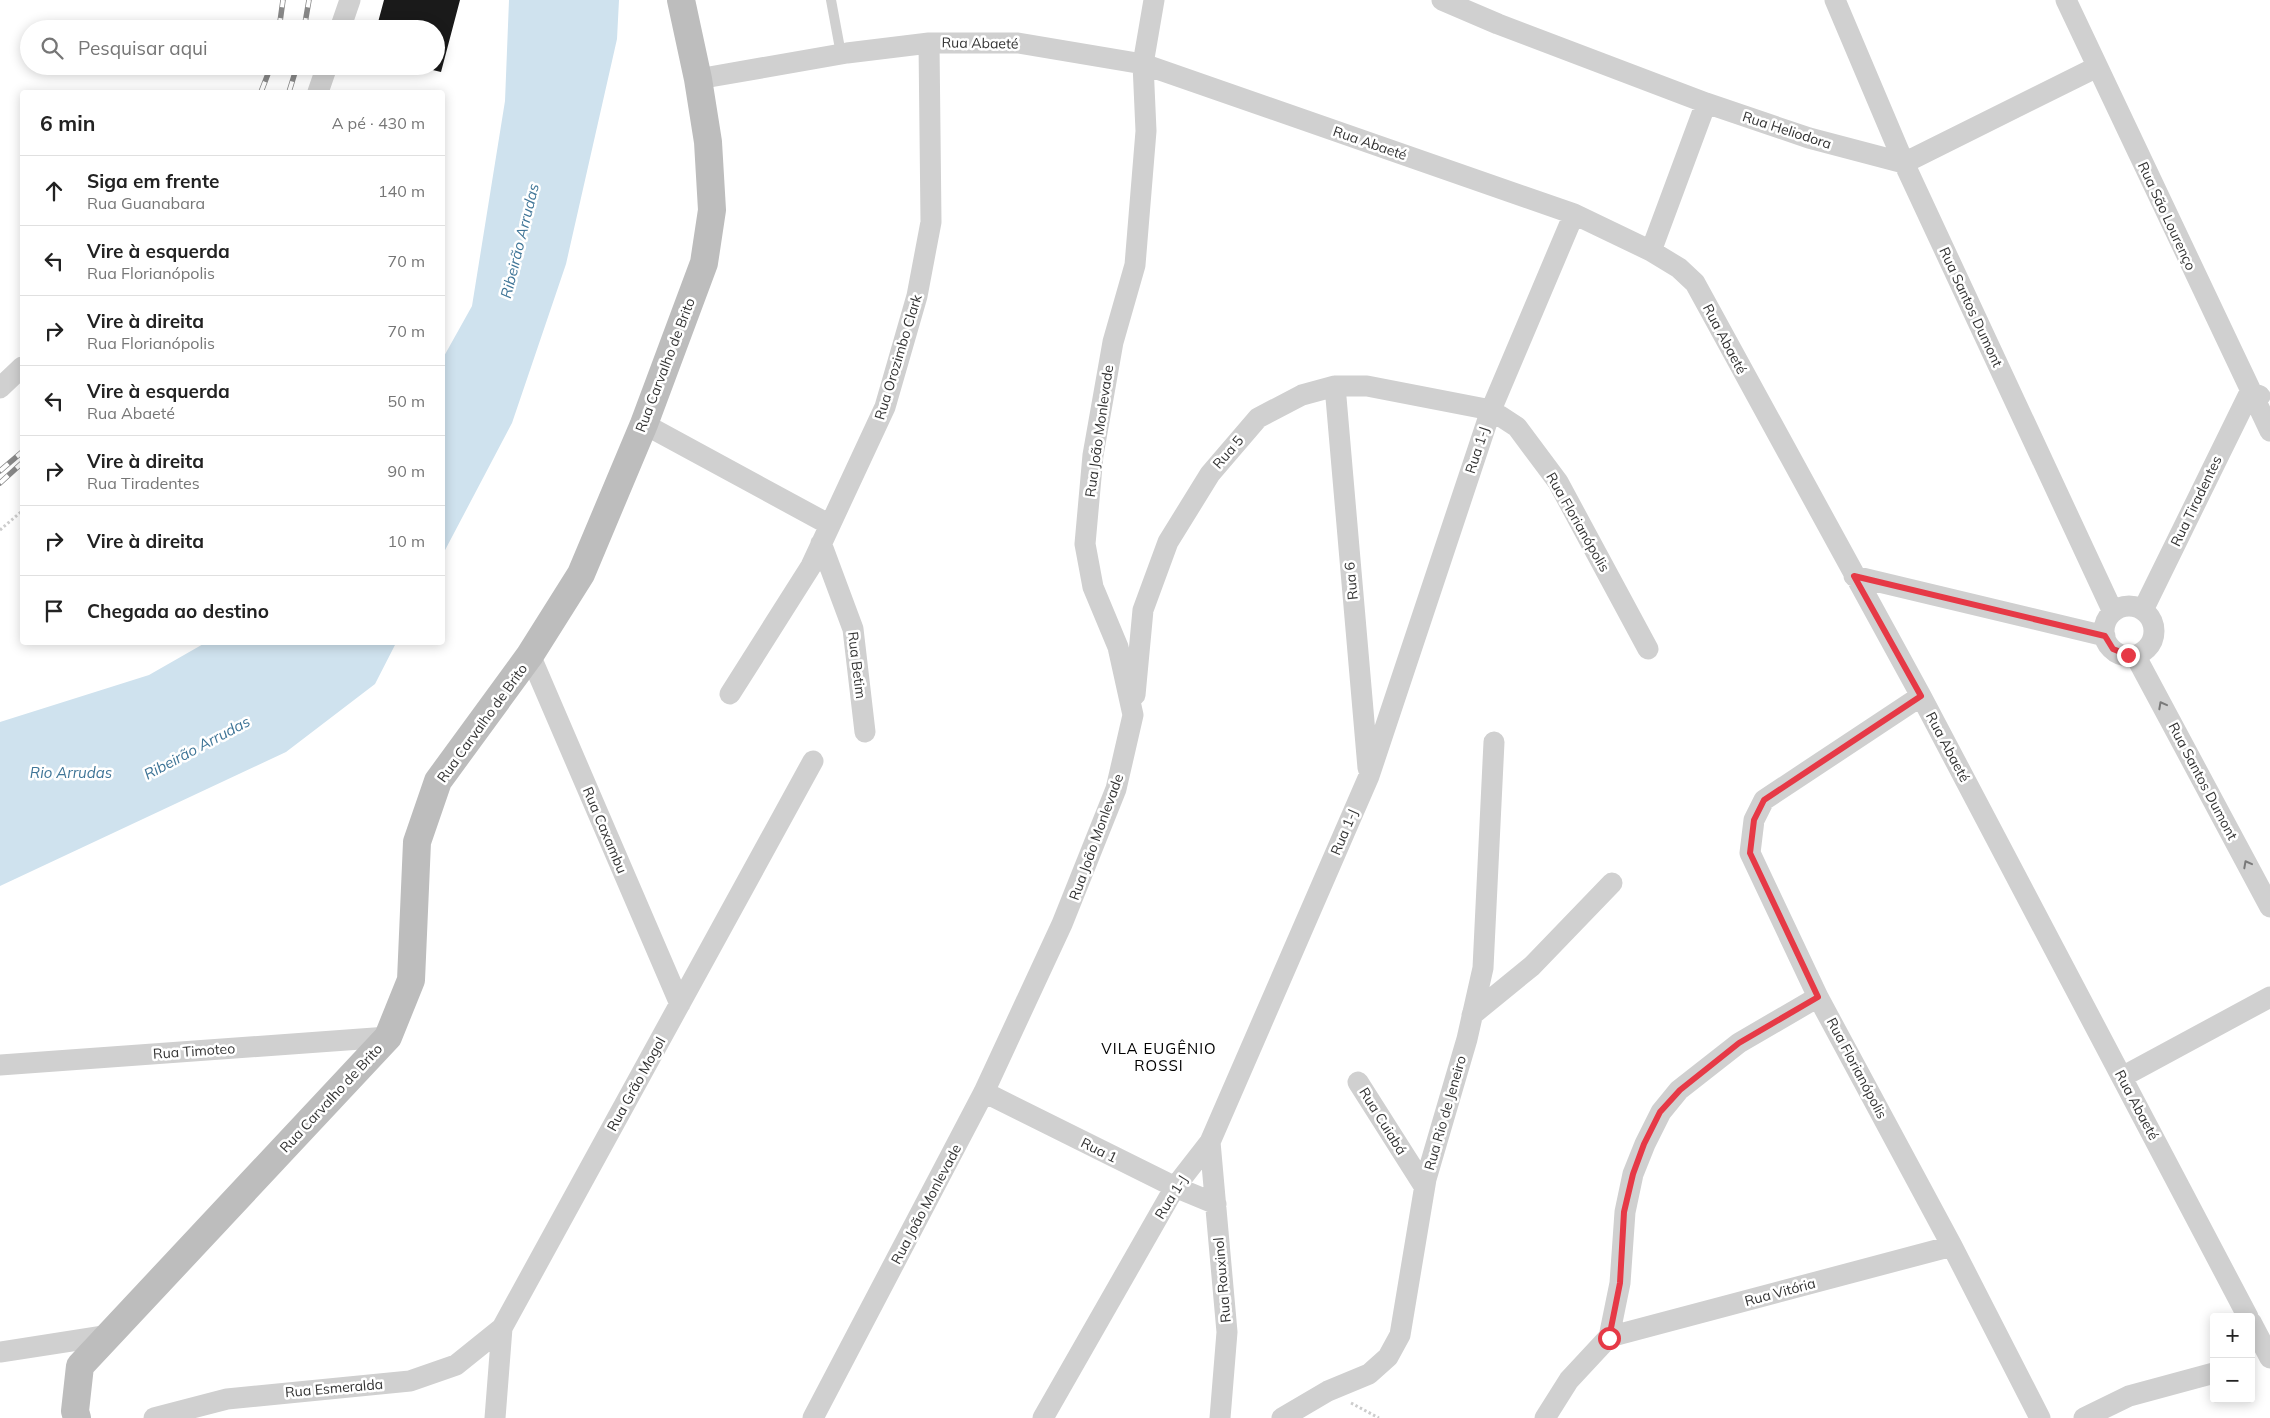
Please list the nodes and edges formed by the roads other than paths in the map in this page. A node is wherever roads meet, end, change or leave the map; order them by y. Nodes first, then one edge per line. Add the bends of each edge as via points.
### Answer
1 (350, 0) edge
2 (681, 0) edge
3 (831, 0) edge
4 (1154, 0) edge
5 (1442, 0) edge
6 (1480, 0) edge
7 (1835, 0) edge
8 (2066, 0) edge
9 (343, 20) edge
10 (1498, 24) junction
11 (929, 43) junction
12 (841, 54) junction
13 (1143, 64) junction
14 (2097, 67) junction
15 (324, 75) edge
16 (698, 79) junction
17 (319, 90) edge
18 (1706, 103) junction
19 (1904, 163) junction
20 (1574, 214) junction
21 (1651, 251) junction
22 (20, 369) edge
23 (1335, 386) junction
24 (0, 388) edge
25 (2260, 396) edge
26 (1490, 410) junction
27 (644, 424) junction
28 (2270, 431) edge
29 (826, 534) junction
30 (1854, 576) junction
31 (2143, 610) junction
32 (2113, 612) junction
33 (2105, 636) junction
34 (1648, 649) dead end
35 (2136, 654) junction
36 (530, 655) junction
37 (730, 694) dead end
38 (1921, 696) junction
39 (1133, 715) junction
40 (865, 732) dead end
41 (1494, 742) dead end
42 (813, 761) dead end
43 (1369, 776) junction
44 (1612, 882) dead end
45 (2270, 907) edge
46 (1818, 997) junction
47 (2270, 997) edge
48 (680, 1004) junction
49 (1472, 1015) junction
50 (388, 1036) junction
51 (0, 1065) edge
52 (2122, 1077) junction
53 (1358, 1082) dead end
54 (984, 1092) junction
55 (1210, 1142) junction
56 (1424, 1186) junction
57 (1175, 1187) junction
58 (1216, 1204) junction
59 (1952, 1246) junction
60 (2246, 1313) edge
61 (502, 1328) junction
62 (2255, 1330) edge
63 (110, 1335) junction
64 (1609, 1338) junction
65 (0, 1352) edge
66 (2270, 1358) edge
67 (2255, 1362) edge
68 (2210, 1374) edge
69 (78, 1418) edge
70 (154, 1418) edge
71 (495, 1418) edge
72 (813, 1418) edge
73 (1043, 1418) edge
74 (1220, 1418) edge
75 (1282, 1418) edge
76 (1545, 1418) edge
77 (2040, 1418) edge
78 (2084, 1418) edge

1 - 9 street
2 - 16 street, Rua Carvalho de Brito
3 - 12 lane
4 - 13 street, Rua João Monlevade
5 - 10 street, Rua Heliodora
6 - 10 street
7 - 19 street, Rua Santos Dumont
8 - 14 street, Rua São Lourenço
10 - 18 street, Rua Heliodora
11 - 12 street, Rua Abaeté
11 - 13 street, Rua Abaeté via 1018,43
11 - 29 street, Rua Orozimbo Clark via 931,222 917,296 885,407
12 - 16 street, Rua Abaeté
13 - 20 street, Rua Abaeté
13 - 39 street, Rua João Monlevade via 1146,131 1135,265 1112,352 1093,455 1085,544 1093,587 1118,647
14 - 19 street
14 - 25 street, Rua São Lourenço
15 - 17 street
16 - 27 street, Rua Carvalho de Brito via 708,142 712,210 704,263
18 - 19 street, Rua Heliodora via 1809,138
18 - 21 street
19 - 32 street, Rua Santos Dumont
20 - 21 street, Rua Abaeté
20 - 26 street, Rua 1-J
21 - 30 street, Rua Abaeté via 1680,268 1695,283
22 - 24 street
23 - 26 street, Rua 5 via 1367,386
23 - 39 street, Rua 5 via 1302,395 1258,418 1210,474 1168,542 1143,610
23 - 43 street, Rua 6
25 - 28 street, Rua São Lourenço
25 - 31 street, Rua Tiradentes
26 - 34 street, Rua Florianópolis via 1517,427 1558,482
26 - 43 street, Rua 1-J
27 - 29 street
27 - 36 street, Rua Carvalho de Brito via 581,574
29 - 37 street, Rua Orozimbo Clark via 810,566
29 - 40 street, Rua Betim via 853,629
30 - 33 street
30 - 38 street, Rua Abaeté
31 - 32 street via 2128,606
31 - 35 street via 2153,622 2153,638 2143,651
32 - 33 street via 2106,622
33 - 35 street via 2113,649
45 -> 35 street, Rua Santos Dumont
36 - 48 street, Rua Caxambu
36 - 50 street, Rua Carvalho de Brito via 438,781 417,842 411,980
38 - 46 street, Rua Florianópolis via 1764,800 1754,820 1750,853
38 - 52 street, Rua Abaeté
39 - 54 street, Rua João Monlevade via 1113,798 1062,924
41 - 49 street, Rua Rio de Jeneiro via 1483,968
42 - 48 street, Rua Grão Mogol
43 - 55 street, Rua 1-J
44 - 49 street via 1532,966
46 - 59 street, Rua Florianópolis
46 - 64 street via 1739,1043 1680,1090 1660,1112 1633,1174 1624,1212 1620,1283
47 - 52 street
48 - 61 street, Rua Grão Mogol
49 - 56 street, Rua Rio de Jeneiro
50 - 51 street, Rua Timoteo
50 - 63 street, Rua Carvalho de Brito
52 - 60 street, Rua Abaeté
53 - 56 street, Rua Cuiabá
54 - 57 street, Rua 1
54 - 72 street, Rua João Monlevade
55 - 57 street, Rua 1-J
55 - 58 street, Rua Rouxinol
56 - 75 street, Rua Rio de Jeneiro via 1400,1335 1388,1357 1369,1374 1328,1391
57 - 58 street, Rua 1
57 - 73 street, Rua 1-J
58 - 74 street, Rua Rouxinol via 1226,1332
59 - 64 street, Rua Vitória
59 - 77 street, Rua Florianópolis
61 - 70 street, Rua Esmeralda via 456,1365 410,1381 227,1399
61 - 71 street, Rua Grão Mogol
62 - 66 street
63 - 65 street
63 - 69 street, Rua Carvalho de Brito via 80,1366 74,1411
64 - 76 street via 1569,1380
66 - 67 street
68 - 78 street via 2129,1396

